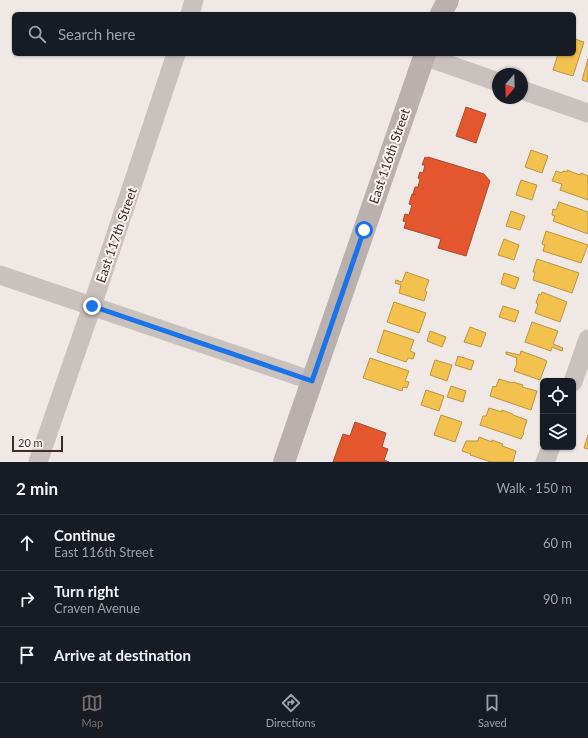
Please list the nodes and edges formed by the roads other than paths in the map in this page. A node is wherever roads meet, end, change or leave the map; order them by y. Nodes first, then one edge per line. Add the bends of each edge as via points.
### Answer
1 (194, 0) edge
2 (191, 12) edge
3 (175, 56) edge
4 (424, 56) edge
5 (427, 56) edge
6 (492, 80) edge
7 (528, 92) edge
8 (588, 113) edge
9 (0, 275) edge
10 (92, 306) junction
11 (588, 338) edge
12 (574, 378) edge
13 (312, 381) junction
14 (550, 450) edge
15 (38, 462) edge
16 (284, 462) edge
17 (545, 462) edge

1 - 2 street
3 - 10 street, East 117th Street
4 - 13 main road, East 116th Street
5 - 6 street
7 - 8 street
9 - 10 street
10 - 13 street
10 - 15 street, East 117th Street
11 - 12 street
13 - 16 main road, East 116th Street
14 - 17 street

